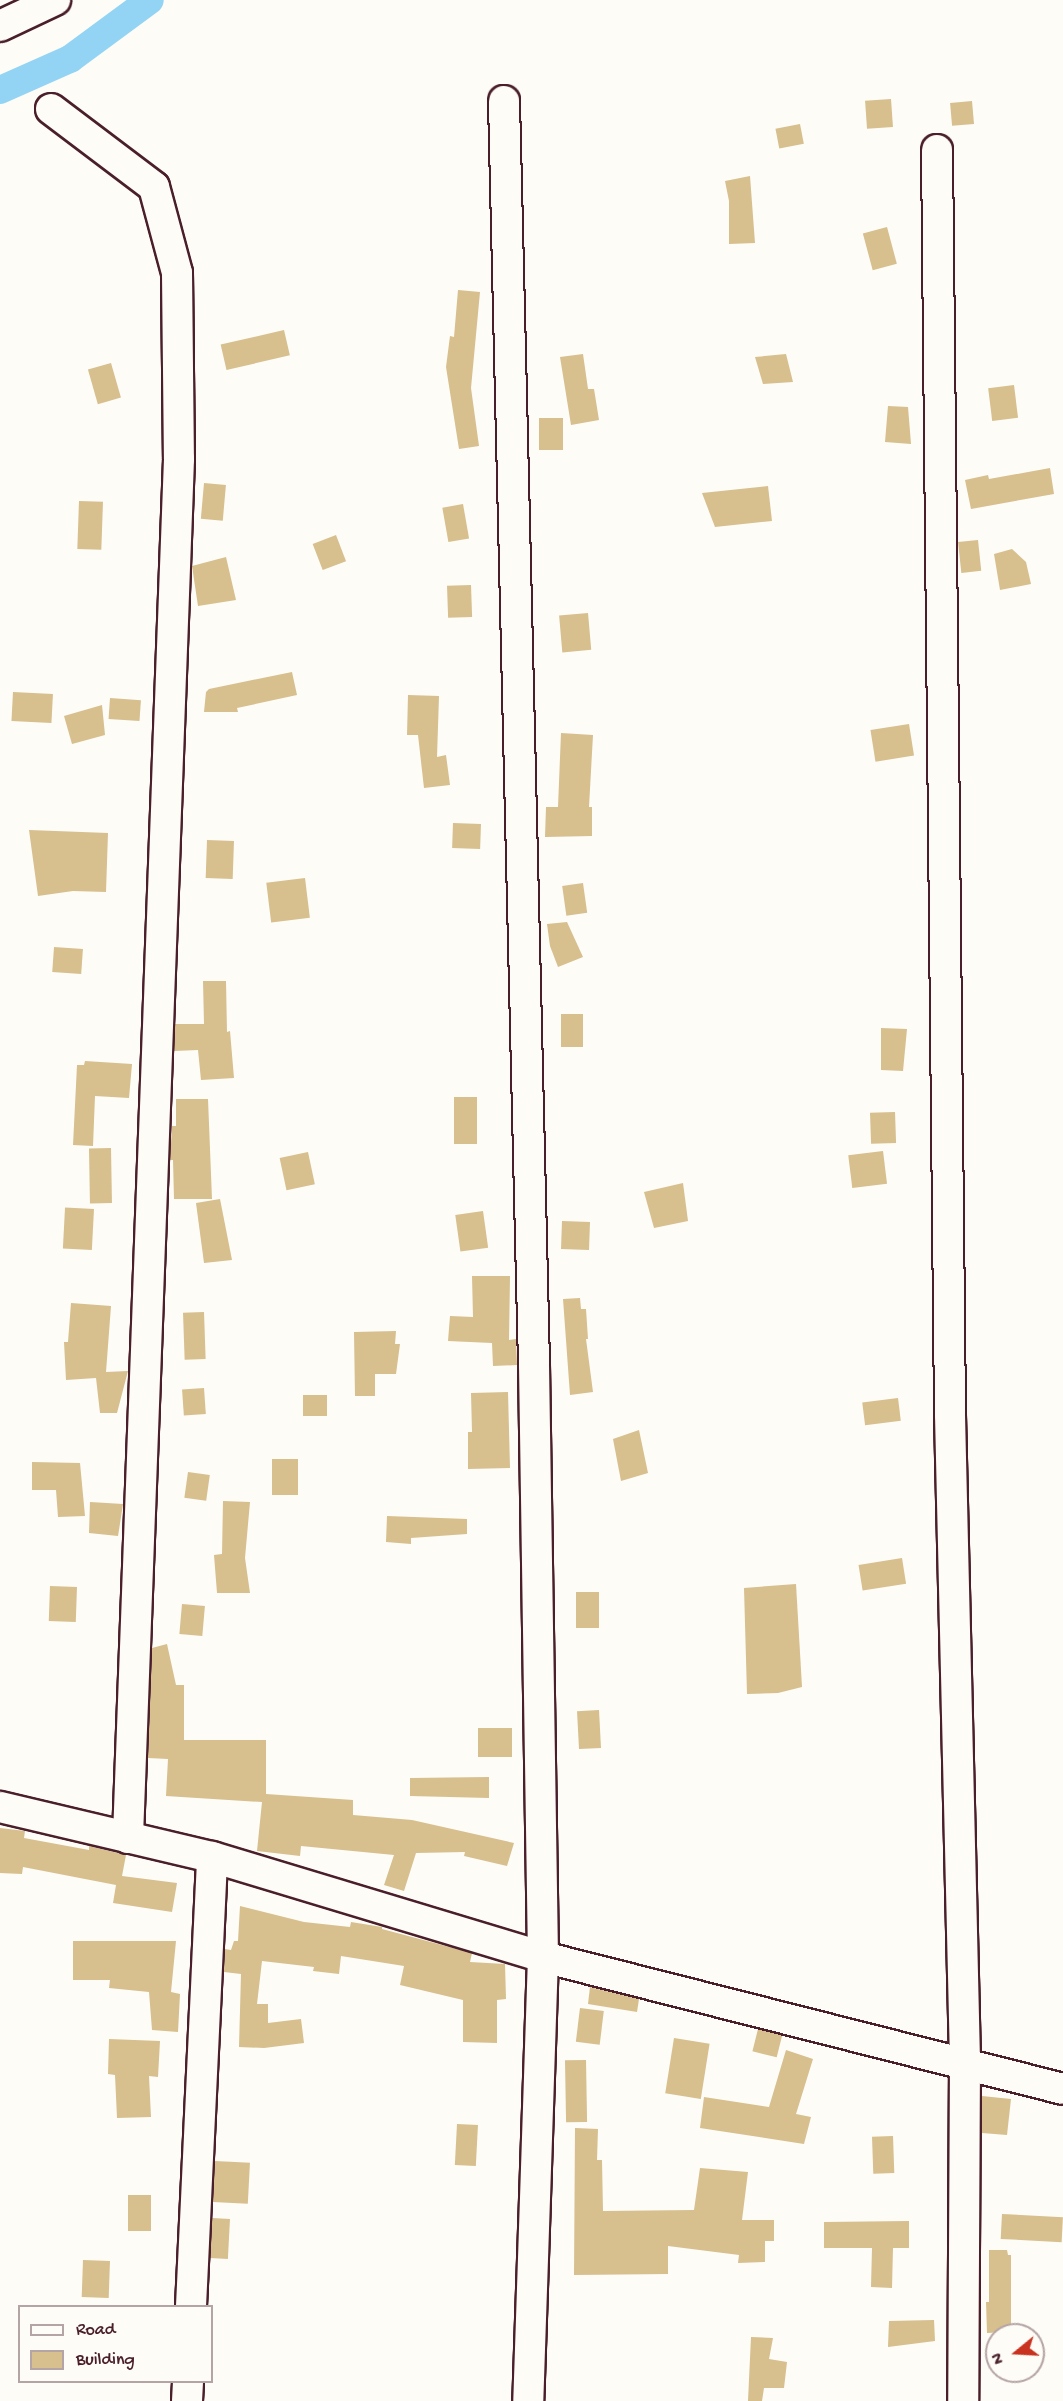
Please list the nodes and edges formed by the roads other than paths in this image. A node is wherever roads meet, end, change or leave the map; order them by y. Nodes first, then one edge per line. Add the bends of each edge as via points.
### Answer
1 (55, 0) edge
2 (0, 26) edge
3 (504, 101) dead end
4 (51, 109) dead end
5 (937, 150) dead end
6 (0, 1807) edge
7 (128, 1838) junction
8 (212, 1857) junction
9 (543, 1957) junction
10 (965, 2062) junction
11 (1063, 2089) edge
12 (191, 2305) edge
13 (188, 2383) edge
14 (187, 2401) edge
15 (528, 2401) edge
16 (963, 2401) edge

1 - 2 street
3 - 9 street via 534,1365
4 - 7 street via 154,187 177,273 179,459
5 - 10 street via 950,1415
6 - 7 street
7 - 8 street
8 - 9 street
8 - 12 street
9 - 10 street
9 - 15 street
10 - 11 street
10 - 16 street
13 - 14 street

